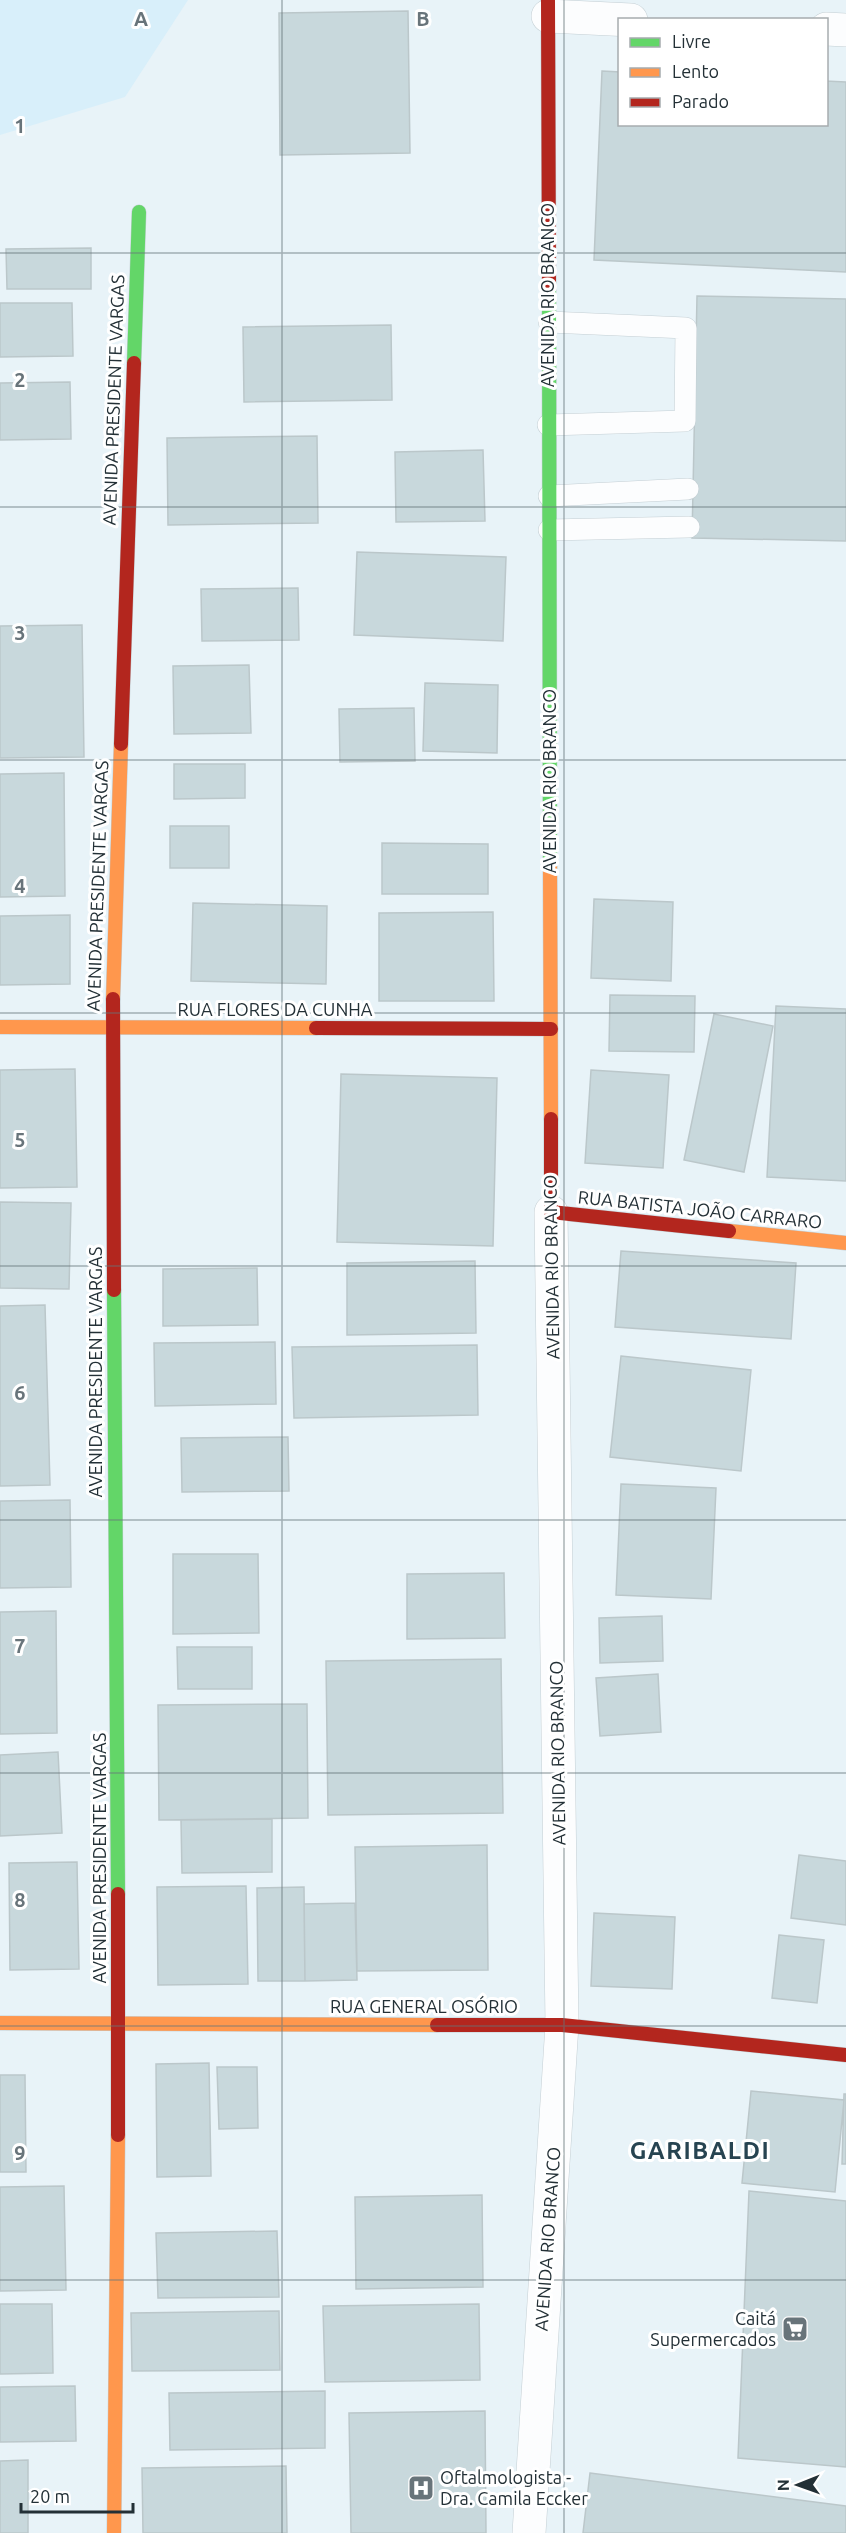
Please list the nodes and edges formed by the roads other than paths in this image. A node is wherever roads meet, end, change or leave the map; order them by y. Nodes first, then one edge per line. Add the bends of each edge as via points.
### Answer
1 (548, 8) edge
2 (618, 18) edge
3 (828, 29) edge
4 (846, 30) edge
5 (139, 212) dead end
6 (549, 322) junction
7 (548, 425) junction
8 (688, 489) dead end
9 (549, 496) junction
10 (689, 527) dead end
11 (549, 530) junction
12 (0, 1027) edge
13 (112, 1027) junction
14 (550, 1029) junction
15 (551, 1212) junction
16 (846, 1244) edge
17 (0, 2022) edge
18 (119, 2023) junction
19 (562, 2025) junction
20 (846, 2055) edge
21 (114, 2533) edge
22 (529, 2533) edge

1 - 2 street
1 - 6 street, AVENIDA RIO BRANCO
3 - 4 street
5 - 13 street, AVENIDA PRESIDENTE VARGAS
6 - 7 street, AVENIDA RIO BRANCO
6 - 7 lane via 686,328 684,421
7 - 9 street, AVENIDA RIO BRANCO
8 - 9 lane
9 - 11 street, AVENIDA RIO BRANCO
10 - 11 lane
11 - 14 street, AVENIDA RIO BRANCO
12 - 13 street, RUA FLORES DA CUNHA
13 - 14 street, RUA FLORES DA CUNHA
13 - 18 street, AVENIDA PRESIDENTE VARGAS
14 - 15 street, AVENIDA RIO BRANCO
15 - 16 street, RUA BATISTA JOÃO CARRARO
15 - 19 street, AVENIDA RIO BRANCO
17 - 18 street, RUA GENERAL OSÓRIO
18 - 19 street, RUA GENERAL OSÓRIO
18 - 21 street, AVENIDA PRESIDENTE VARGAS
19 - 20 street, RUA GENERAL OSÓRIO
19 - 22 street, AVENIDA RIO BRANCO

